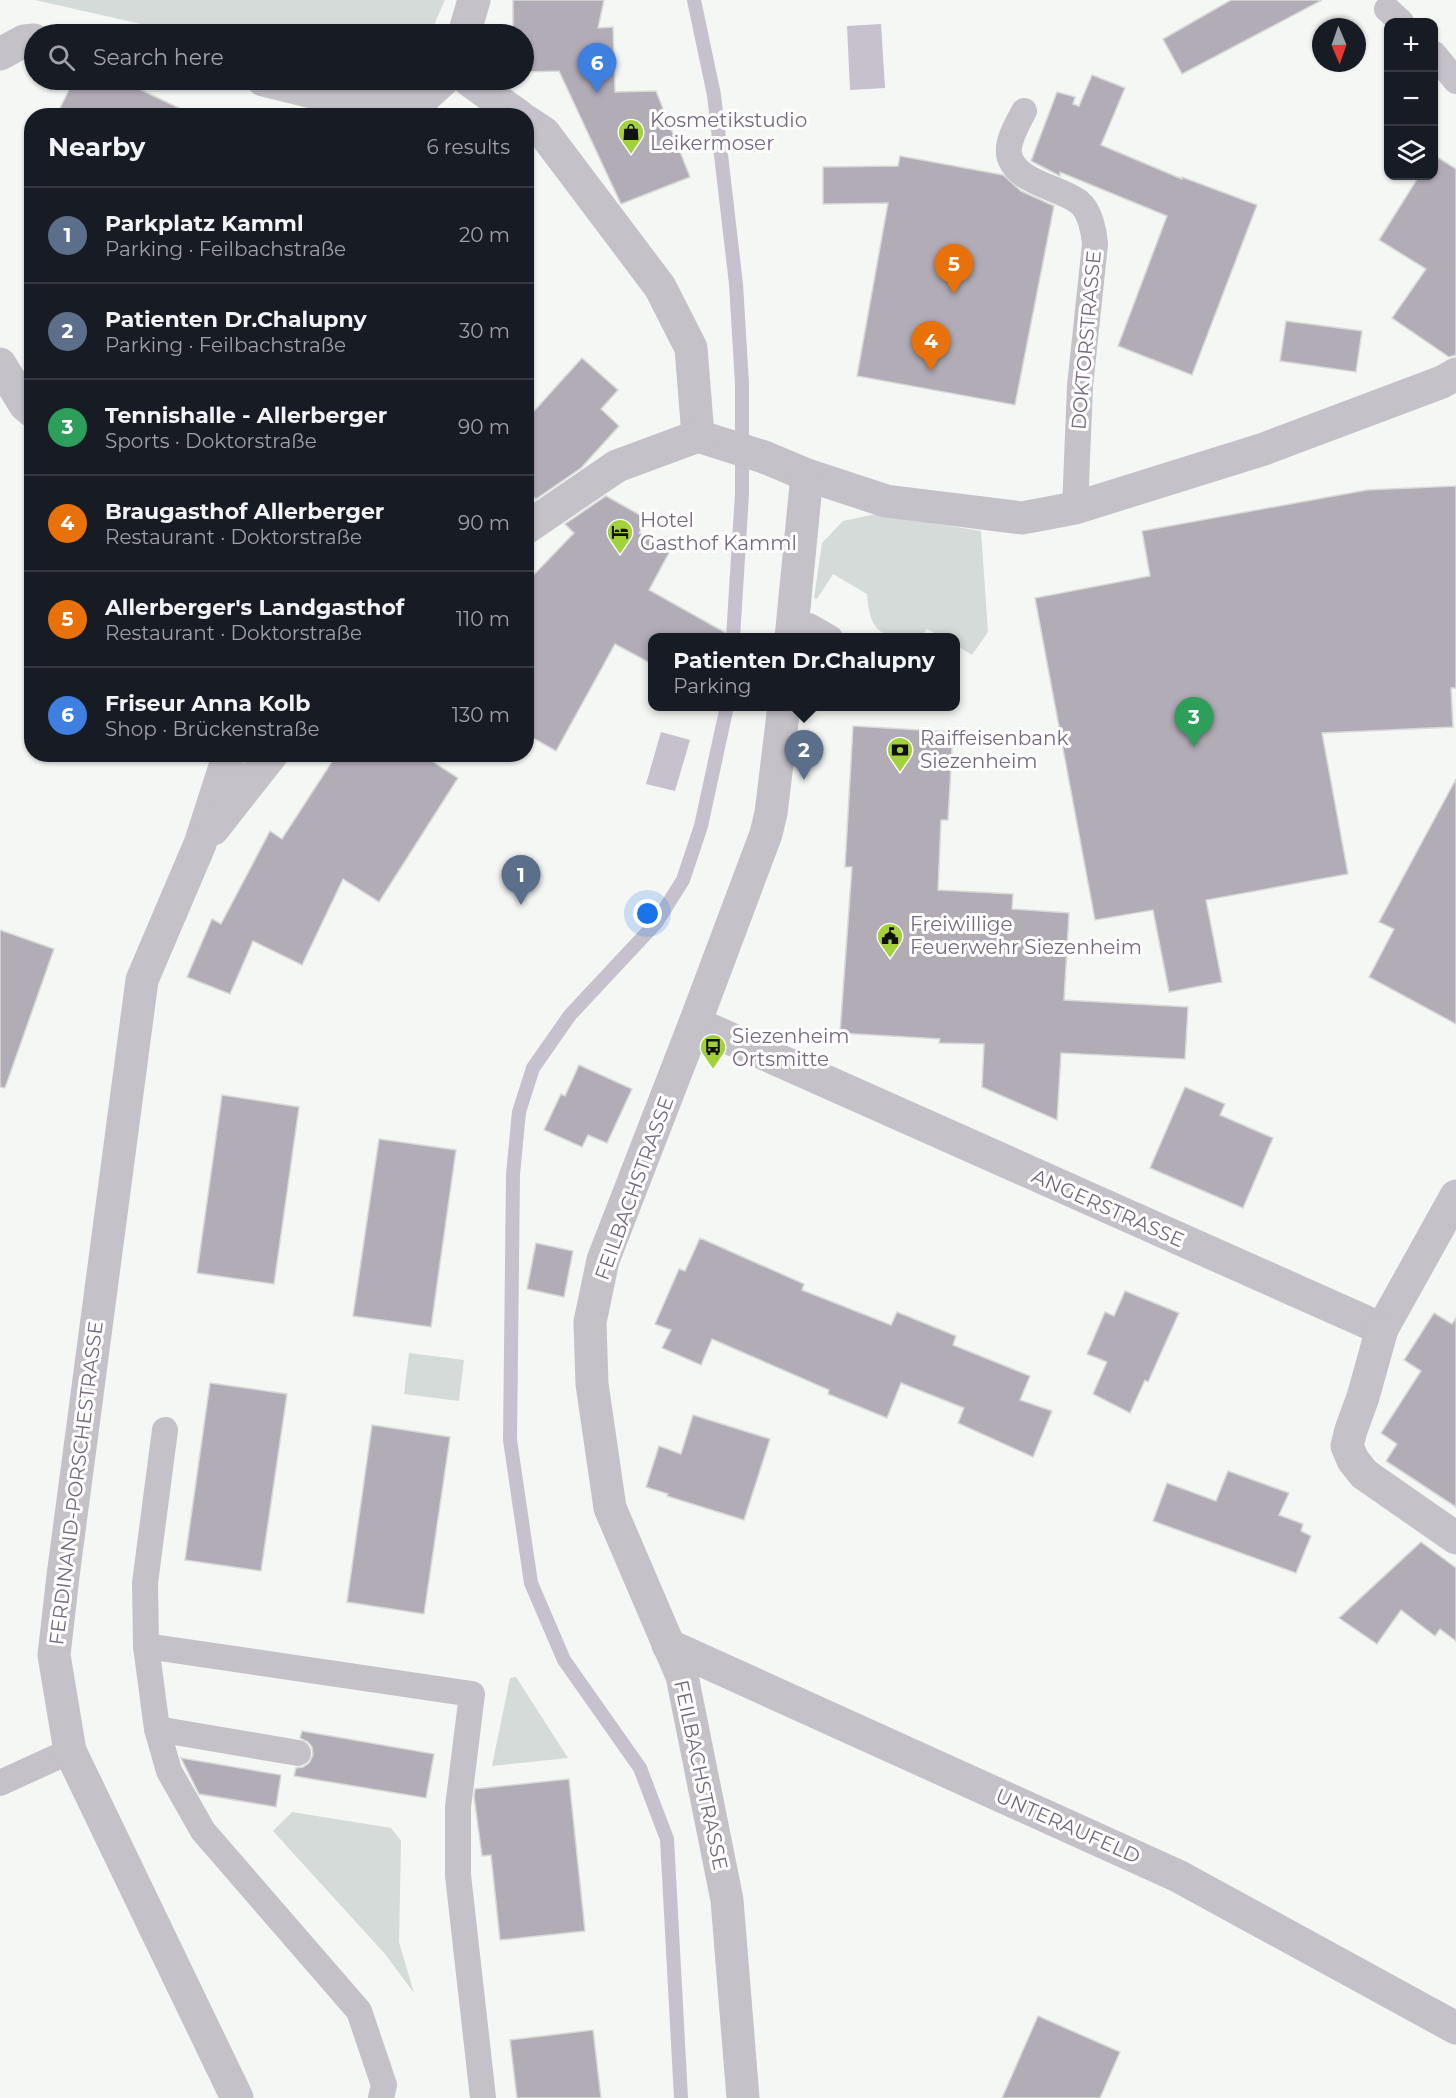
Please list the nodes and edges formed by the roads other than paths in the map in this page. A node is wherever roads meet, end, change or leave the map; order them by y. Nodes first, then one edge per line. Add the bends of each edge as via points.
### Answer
1 (474, 0) edge
2 (467, 24) edge
3 (24, 41) edge
4 (0, 54) edge
5 (1438, 59) edge
6 (1456, 81) edge
7 (304, 90) edge
8 (432, 90) edge
9 (483, 90) edge
10 (508, 108) edge
11 (1024, 111) dead end
12 (534, 127) edge
13 (0, 364) edge
14 (1456, 374) edge
15 (24, 403) edge
16 (709, 439) junction
17 (807, 475) junction
18 (1074, 508) junction
19 (534, 523) edge
20 (792, 631) edge
21 (821, 633) edge
22 (783, 711) edge
23 (226, 762) edge
24 (266, 762) edge
25 (200, 844) junction
26 (695, 1023) junction
27 (1456, 1196) edge
28 (1382, 1329) junction
29 (165, 1430) dead end
30 (1456, 1538) edge
31 (146, 1646) junction
32 (669, 1646) junction
33 (157, 1729) junction
34 (70, 1751) junction
35 (298, 1753) dead end
36 (0, 1783) edge
37 (1456, 2028) edge
38 (237, 2098) edge
39 (381, 2098) edge
40 (483, 2098) edge
41 (743, 2098) edge

1 - 2 street
3 - 4 street
5 - 6 lane
7 - 8 street via 369,106 422,99
9 - 10 street
11 - 18 lane, DOKTORSTRASSE via 1012,135 1009,154 1018,172 1081,204 1094,230
12 - 16 street via 544,134 660,287 691,348
13 - 15 street
14 - 18 street via 1264,449
16 - 17 street
16 - 19 street via 617,466
17 - 18 street via 886,501 995,515 1022,518
17 - 20 street
20 - 21 lane via 808,626
22 - 26 street, FEILBACHSTRASSE via 766,834
23 - 25 street
24 - 25 street
25 - 34 street, FERDINAND-PORSCHESTRASSE via 142,980 54,1655
26 - 28 street, ANGERSTRASSE
26 - 32 street, FEILBACHSTRASSE via 603,1260 590,1322 592,1384 610,1508
27 - 28 street
28 - 30 street via 1347,1446 1364,1474
29 - 31 lane via 145,1583
31 - 33 lane
31 - 40 lane via 472,1694 458,1807 458,1875
32 - 37 street, UNTERAUFELD via 1178,1876
32 - 41 street, FEILBACHSTRASSE via 682,1676 728,1900
33 - 35 lane
33 - 39 lane via 169,1771 203,1832 359,2011 384,2085
34 - 36 lane
34 - 38 street, FERDINAND-PORSCHESTRASSE

